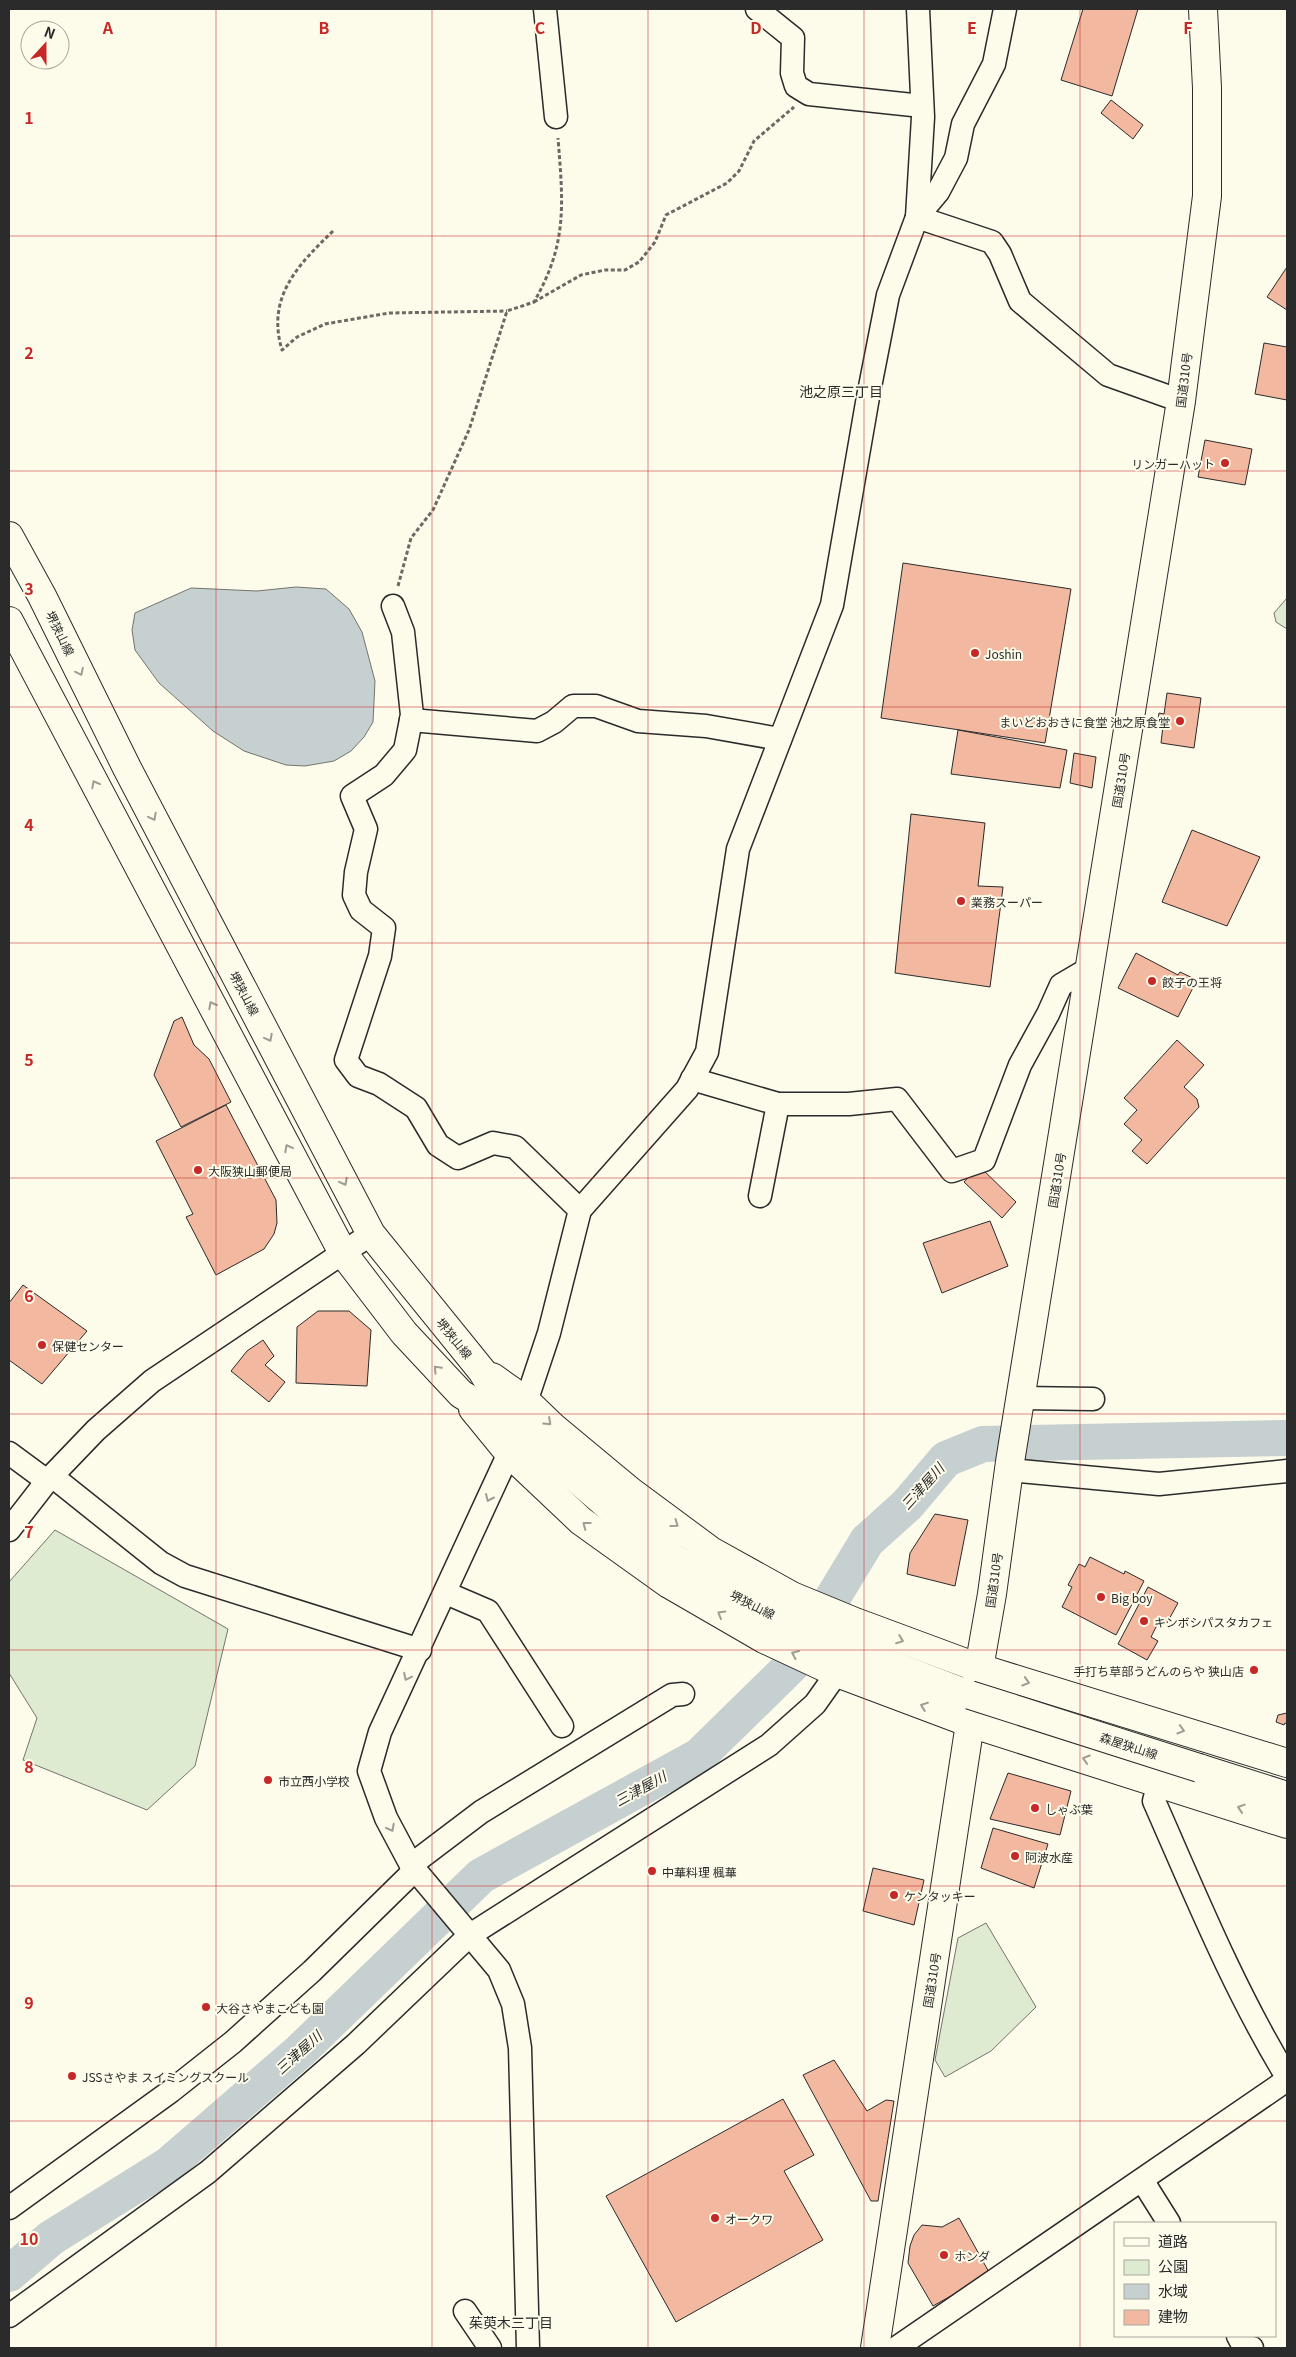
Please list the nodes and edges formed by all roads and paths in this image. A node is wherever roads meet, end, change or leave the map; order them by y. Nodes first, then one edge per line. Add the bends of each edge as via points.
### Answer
1 (544, 9) edge
2 (758, 9) edge
3 (918, 9) edge
4 (1005, 9) edge
5 (1203, 9) edge
6 (809, 94) junction
7 (922, 106) junction
8 (556, 117) joint
9 (917, 217) junction
10 (333, 232) dead end
11 (534, 302) junction
12 (507, 311) junction
13 (1181, 401) junction
14 (9, 536) edge
15 (393, 606) joint
16 (9, 621) edge
17 (411, 720) junction
18 (780, 739) junction
19 (1090, 968) junction
20 (692, 1079) junction
21 (778, 1104) junction
22 (760, 1196) dead end
23 (580, 1210) junction
24 (371, 1234) junction
25 (343, 1253) junction
26 (482, 1371) junction
27 (461, 1394) junction
28 (1021, 1398) junction
29 (1093, 1399) dead end
30 (526, 1401) junction
31 (518, 1428) junction
32 (9, 1453) edge
33 (509, 1453) junction
34 (1009, 1466) junction
35 (1287, 1471) edge
36 (49, 1478) junction
37 (9, 1530) edge
38 (446, 1593) junction
39 (420, 1650) junction
40 (979, 1668) junction
41 (831, 1671) junction
42 (683, 1694) dead end
43 (970, 1695) joint
44 (970, 1723) junction
45 (562, 1726) dead end
46 (1287, 1763) edge
47 (1159, 1782) junction
48 (1287, 1796) edge
49 (1287, 1824) edge
50 (413, 1867) junction
51 (467, 1932) junction
52 (1287, 2079) edge
53 (1142, 2180) junction
54 (9, 2208) edge
55 (1168, 2222) edge
56 (465, 2311) dead end
57 (9, 2316) edge
58 (1239, 2337) edge
59 (490, 2348) edge
60 (528, 2348) edge
61 (875, 2348) edge
62 (896, 2348) edge
63 (1252, 2348) edge

1 - 8 street
2 - 6 street via 793,38 794,79 796,86
3 - 7 street
4 - 9 street via 994,64 963,124 956,158 938,192
5 - 13 main road, 国道310号 via 1207,88 1206,196
6 - 7 street
6 - 11 path via 754,141 739,171 727,183 666,214 655,242 639,262 625,270 581,275
7 - 9 street
8 - 11 path via 564,205 557,251 545,284
9 - 13 street via 992,242 1020,301 1108,375
9 - 18 street via 888,295 832,606
10 - 12 path via 300,263 286,288 278,313 277,333 282,350 297,337 325,324 380,314
11 - 12 path
12 - 15 path via 469,430 433,510 411,538
13 - 19 main road, 国道310号
14 -> 24 main road, 堺狭山線
15 - 17 street via 403,632
25 -> 16 main road, 堺狭山線
17 - 18 street via 537,731 573,706 596,706 638,721 706,726
17 - 23 street via 405,750 384,774 352,796 366,829 354,895 361,910 384,928 380,956 346,1060 358,1076 380,1084 416,1108 438,1144 458,1158 493,1143 515,1146
18 - 20 street via 738,849 708,1052
19 - 21 street via 1061,985 1020,1065 984,1160 952,1171 897,1099 849,1104
19 - 28 main road, 国道310号
20 - 21 street
20 - 23 street
21 - 22 street
23 - 30 street via 549,1333
24 - 25 street
24 - 26 main road, 堺狭山線
27 -> 25 main road, 堺狭山線 via 404,1333
25 - 36 street via 152,1382 96,1430
26 - 30 main road
26 - 31 main road, 堺狭山線
27 - 31 main road, 堺狭山線
27 - 33 main road
28 - 29 street
28 - 34 main road, 国道310号
30 - 31 street
30 -> 40 main road via 645,1502 711,1551 792,1596
31 - 33 street
31 - 43 main road, 堺狭山線 via 678,1561 726,1590 833,1642
32 - 36 street
33 -> 38 street
41 -> 33 main road via 764,1639 669,1584 581,1521
34 - 35 street via 1159,1484
34 - 40 main road, 国道310号
36 - 37 street
36 - 39 street via 161,1563 185,1576
38 - 39 street
38 - 45 street via 488,1611
39 -> 50 street via 380,1732 370,1771 386,1818
40 - 44 main road, 国道310号
40 -> 46 main road
44 -> 41 main road
41 - 51 street via 815,1704 769,1746
42 - 50 street via 672,1695 481,1812
43 - 48 main road, 森屋狭山線, bridge
47 -> 44 main road
44 - 61 main road, 国道310号
49 -> 47 main road
47 - 52 street via 1154,1801 1208,1924
50 - 51 street
50 - 54 street via 312,1971 233,2042
51 - 57 street via 356,2044 208,2172
51 - 60 street via 499,1970 513,2004 520,2048
52 - 53 street
53 - 55 street
53 - 62 street
56 - 59 street
58 - 63 street via 1244,2347

